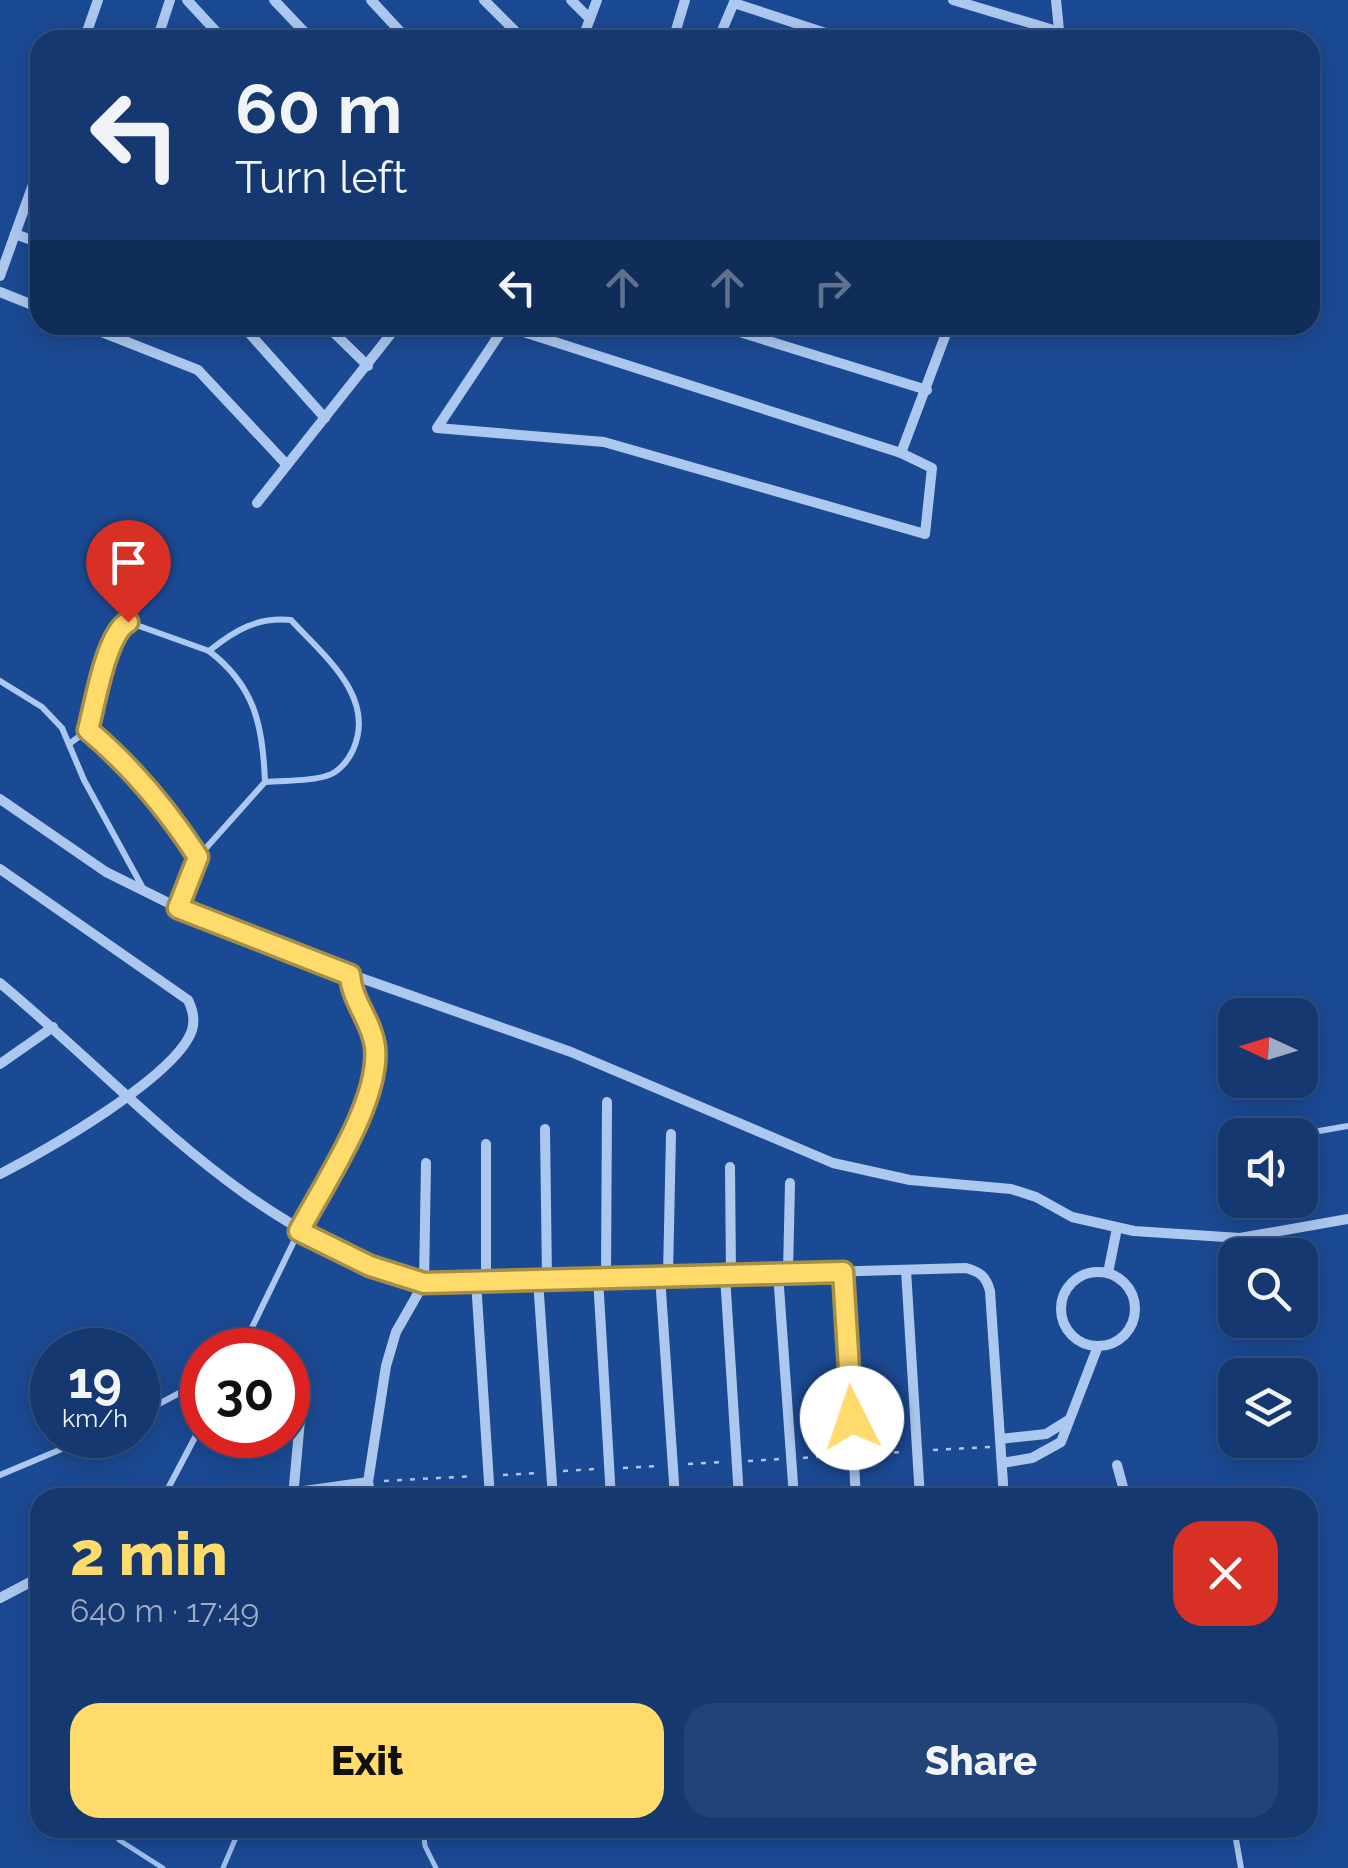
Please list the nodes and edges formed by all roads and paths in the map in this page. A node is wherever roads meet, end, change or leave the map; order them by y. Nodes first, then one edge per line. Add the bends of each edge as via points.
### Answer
1 (98, 0) edge
2 (170, 0) edge
3 (187, 0) edge
4 (274, 0) edge
5 (371, 0) edge
6 (484, 0) edge
7 (571, 0) edge
8 (596, 0) edge
9 (686, 0) edge
10 (953, 0) edge
11 (1056, 0) edge
12 (734, 1) edge
13 (590, 19) junction
14 (88, 30) edge
15 (160, 30) edge
16 (215, 30) edge
17 (302, 30) edge
18 (399, 30) edge
19 (514, 30) edge
20 (586, 30) edge
21 (676, 30) edge
22 (722, 30) edge
23 (818, 30) edge
24 (1042, 30) edge
25 (1059, 30) edge
26 (30, 195) edge
27 (15, 234) junction
28 (30, 240) edge
29 (0, 276) edge
30 (0, 292) edge
31 (30, 304) edge
32 (109, 335) edge
33 (251, 335) edge
34 (336, 335) edge
35 (391, 335) edge
36 (499, 335) edge
37 (533, 335) edge
38 (750, 335) edge
39 (949, 335) edge
40 (368, 366) junction
41 (927, 390) junction
42 (326, 418) junction
43 (901, 454) junction
44 (287, 466) junction
45 (257, 502) dead end
46 (209, 651) junction
47 (0, 681) edge
48 (88, 730) junction
49 (69, 744) junction
50 (264, 782) junction
51 (0, 798) edge
52 (198, 857) junction
53 (0, 869) edge
54 (147, 896) junction
55 (178, 908) junction
56 (350, 975) junction
57 (0, 983) edge
58 (53, 1027) junction
59 (0, 1064) edge
60 (127, 1098) junction
61 (606, 1102) dead end
62 (1348, 1126) edge
63 (546, 1129) dead end
64 (1318, 1131) edge
65 (671, 1134) dead end
66 (486, 1144) dead end
67 (426, 1163) dead end
68 (730, 1167) dead end
69 (0, 1174) edge
70 (790, 1183) dead end
71 (1348, 1220) edge
72 (1118, 1228) junction
73 (299, 1231) junction
74 (906, 1270) junction
75 (843, 1272) junction
76 (783, 1273) junction
77 (1108, 1273) junction
78 (728, 1274) junction
79 (664, 1276) junction
80 (602, 1278) junction
81 (543, 1279) junction
82 (481, 1281) junction
83 (424, 1283) junction
84 (253, 1328) edge
85 (1098, 1346) junction
86 (1068, 1420) junction
87 (1001, 1443) junction
88 (918, 1451) junction
89 (854, 1454) junction
90 (39, 1458) edge
91 (184, 1458) edge
92 (296, 1458) edge
93 (792, 1458) junction
94 (738, 1461) junction
95 (1002, 1464) junction
96 (674, 1465) junction
97 (1117, 1465) dead end
98 (609, 1469) junction
99 (552, 1472) junction
100 (0, 1474) edge
101 (489, 1476) junction
102 (368, 1482) junction
103 (167, 1488) edge
104 (294, 1488) edge
105 (330, 1488) edge
106 (370, 1488) edge
107 (490, 1488) edge
108 (553, 1488) edge
109 (610, 1488) edge
110 (674, 1488) edge
111 (739, 1488) edge
112 (794, 1488) edge
113 (856, 1488) edge
114 (920, 1488) edge
115 (1003, 1488) edge
116 (1123, 1488) edge
117 (30, 1582) edge
118 (0, 1598) edge
119 (1236, 1838) edge
120 (1241, 1868) edge

1 - 14 street
2 - 15 street
3 - 16 street
4 - 17 street
5 - 18 street
6 - 19 street
7 - 13 street
8 - 13 street
9 - 21 street
10 - 24 street
11 - 25 street
12 - 22 street
12 - 23 street
13 - 20 street
26 - 27 street
27 - 28 street
27 - 29 street
30 - 31 street
32 - 44 street via 198,370
33 - 42 street
34 - 40 street
35 - 40 street
36 - 43 street via 437,428 604,442 925,534 932,468
37 - 43 street
38 - 41 street
39 - 41 street
40 - 42 street
41 - 43 street
42 - 44 street
44 - 45 street
46 - 48 lane via 138,622 120,627
46 - 50 lane via 250,693 264,734
46 - 50 lane via 251,624 291,620 342,674 358,705 359,732 341,768 328,776
47 - 49 lane via 42,706
48 - 49 lane
48 - 52 lane via 173,817
49 - 54 lane
50 - 52 lane
51 - 54 street
52 - 55 lane
53 - 60 street via 188,1000 191,1034
54 - 55 street
55 - 56 street
56 - 72 street via 572,1052 797,1151 910,1180 1011,1190 1072,1218
56 - 73 street via 370,1030 374,1066 358,1118
57 - 58 street
58 - 59 street
58 - 60 street
60 - 69 street
60 - 73 street via 204,1166
61 - 80 street
62 - 64 lane
63 - 81 street
65 - 79 street
66 - 82 street
67 - 83 street
68 - 78 street
70 - 76 street
71 - 72 street via 1240,1238
72 - 77 street
73 - 83 street via 370,1266
73 - 84 lane
74 - 75 street
74 - 87 street via 966,1268 986,1278
74 - 88 street
75 - 76 street
75 - 89 street
76 - 78 street
76 - 93 street
77 - 85 street via 1131,1292 1134,1315 1126,1333
77 - 85 street via 1075,1280 1061,1304 1067,1330
78 - 79 street
78 - 94 street
79 - 80 street
79 - 96 street
80 - 81 street
80 - 98 street
81 - 82 street
81 - 99 street
82 - 83 street
82 - 101 street
83 - 102 street via 396,1332 386,1366
85 - 86 street
86 - 87 street via 1046,1434
86 - 95 street via 1060,1442 1048,1450
87 - 88 path
87 - 95 street
88 - 89 path
88 - 114 street
89 - 93 path
89 - 113 street
90 - 100 lane
91 - 103 lane
92 - 104 street
93 - 94 path
93 - 112 street
94 - 96 path
94 - 111 street
95 - 115 street
96 - 98 path
96 - 110 street
97 - 116 street
98 - 99 path
98 - 109 street
99 - 101 path
99 - 108 street
101 - 102 path
101 - 107 street
102 - 105 street
102 - 106 street
117 - 118 street
119 - 120 lane

